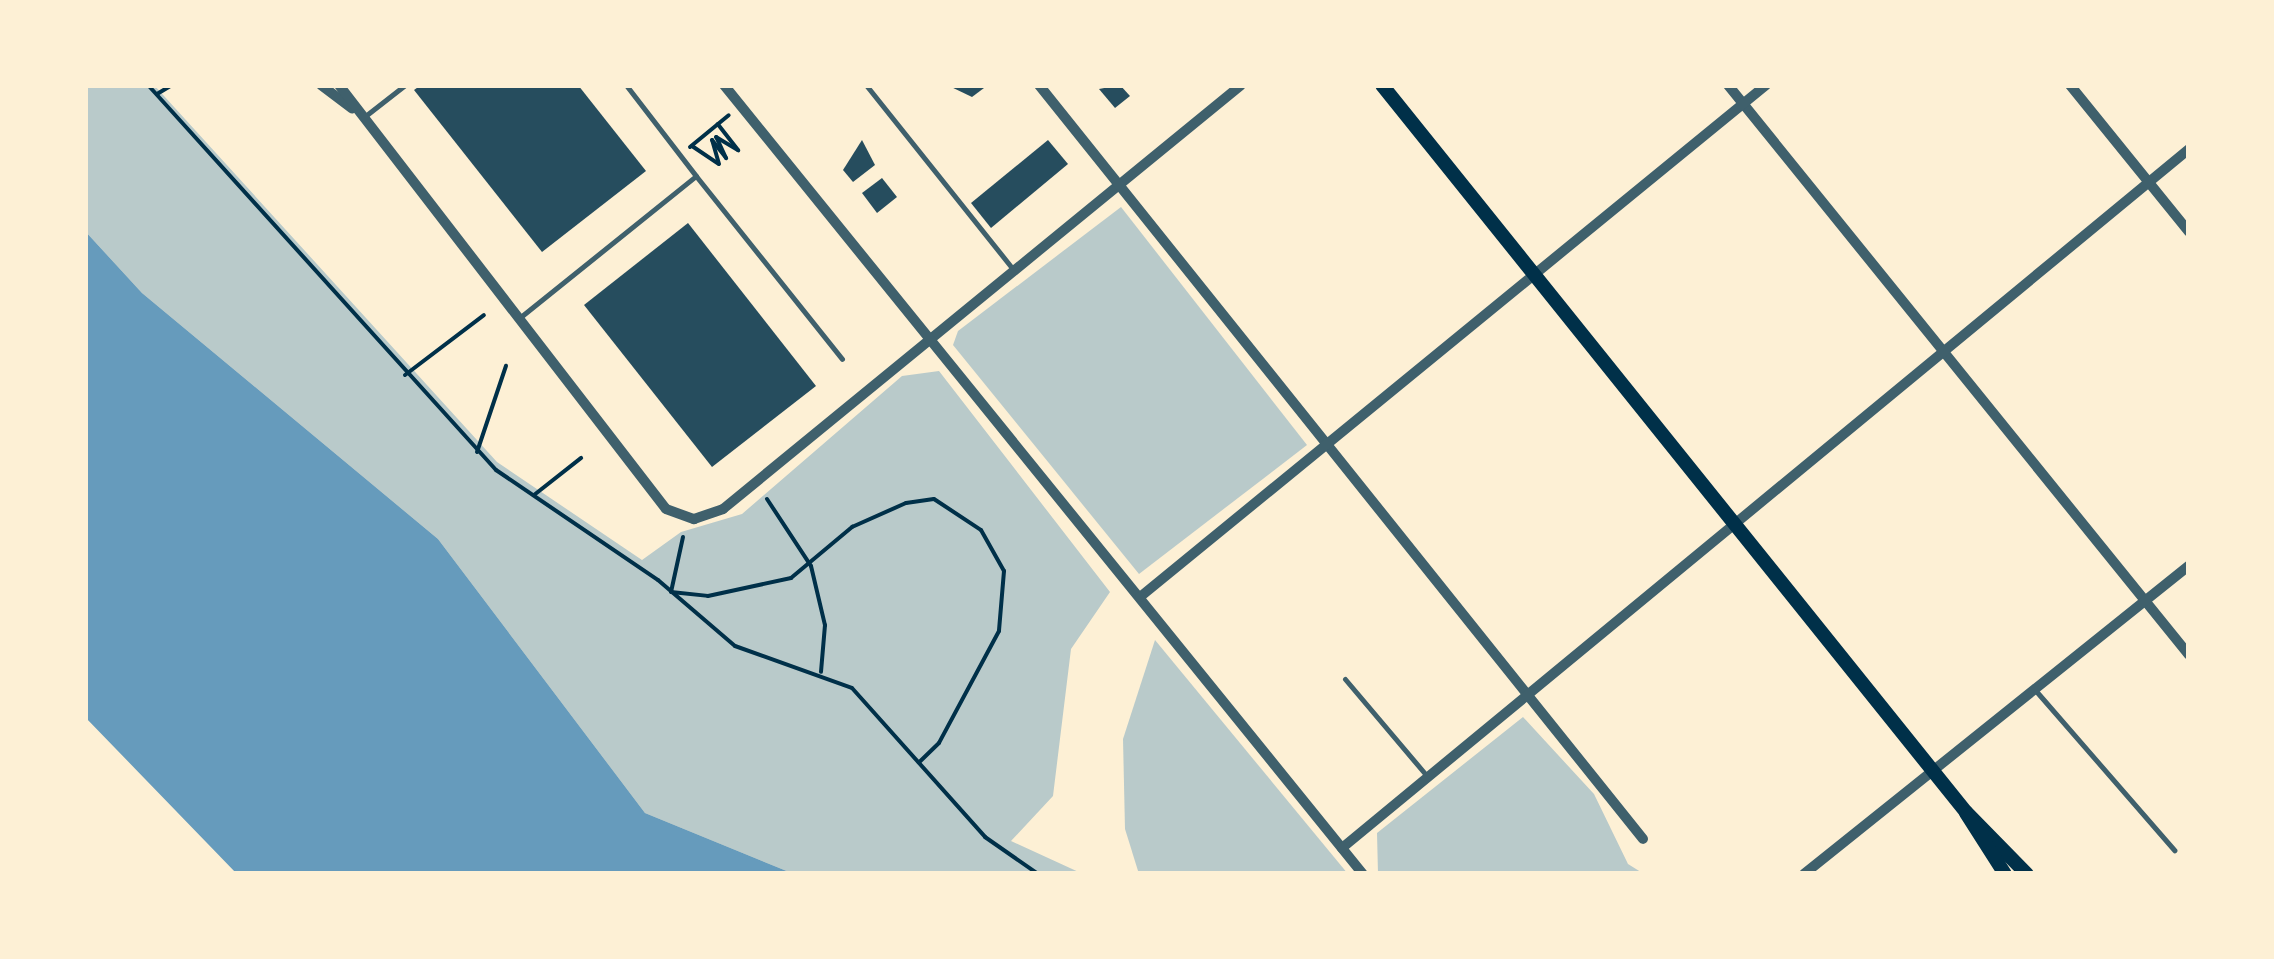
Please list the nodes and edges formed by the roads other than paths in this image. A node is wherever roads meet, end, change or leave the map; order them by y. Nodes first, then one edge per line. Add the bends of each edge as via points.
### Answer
1 (321, 85) edge
2 (339, 85) edge
3 (405, 85) edge
4 (626, 85) edge
5 (724, 85) edge
6 (866, 85) edge
7 (1039, 85) edge
8 (1241, 85) edge
9 (1382, 85) edge
10 (1728, 85) edge
11 (1766, 85) edge
12 (2070, 85) edge
13 (1743, 104) junction
14 (352, 108) junction
15 (361, 119) junction
16 (2189, 149) edge
17 (696, 176) junction
18 (2148, 182) junction
19 (1119, 184) junction
20 (2189, 232) edge
21 (1013, 269) junction
22 (1532, 273) junction
23 (516, 322) junction
24 (928, 340) junction
25 (1945, 351) junction
26 (842, 359) dead end
27 (1326, 443) junction
28 (1732, 523) junction
29 (2189, 566) edge
30 (1140, 597) junction
31 (2144, 602) junction
32 (2189, 655) edge
33 (1345, 680) dead end
34 (2036, 691) junction
35 (1529, 692) junction
36 (1934, 773) junction
37 (1427, 776) junction
38 (1966, 812) junction
39 (1643, 839) dead end
40 (1342, 848) junction
41 (2174, 850) dead end
42 (1363, 874) edge
43 (1804, 874) edge
44 (2005, 874) edge
45 (2027, 874) edge

1 - 14 street
2 - 14 street
3 - 15 lane
4 - 17 lane
5 - 24 street
6 - 21 lane
7 - 19 street
8 - 19 street
9 - 22 main road
10 - 13 street
11 - 13 street
12 - 18 street
13 - 22 street
13 - 25 street
14 - 15 street
15 - 23 street
16 - 18 street
17 - 23 lane
17 - 26 lane
18 - 20 street
18 - 25 street
19 - 21 street
19 - 27 street
21 - 24 street
22 - 27 street
22 - 28 main road
23 - 24 street via 666,510 694,519 723,510
24 - 30 street
25 - 28 street
25 - 31 street
27 - 30 street
27 - 35 street
28 - 35 street
28 - 36 main road
29 - 31 street
30 - 40 street
31 - 32 street
31 - 34 street
33 - 37 lane
34 - 36 street
34 - 41 lane
35 - 37 street
35 - 39 street
36 - 38 main road
36 - 43 street
37 - 40 street
38 - 44 main road
38 - 45 main road
40 - 42 street

